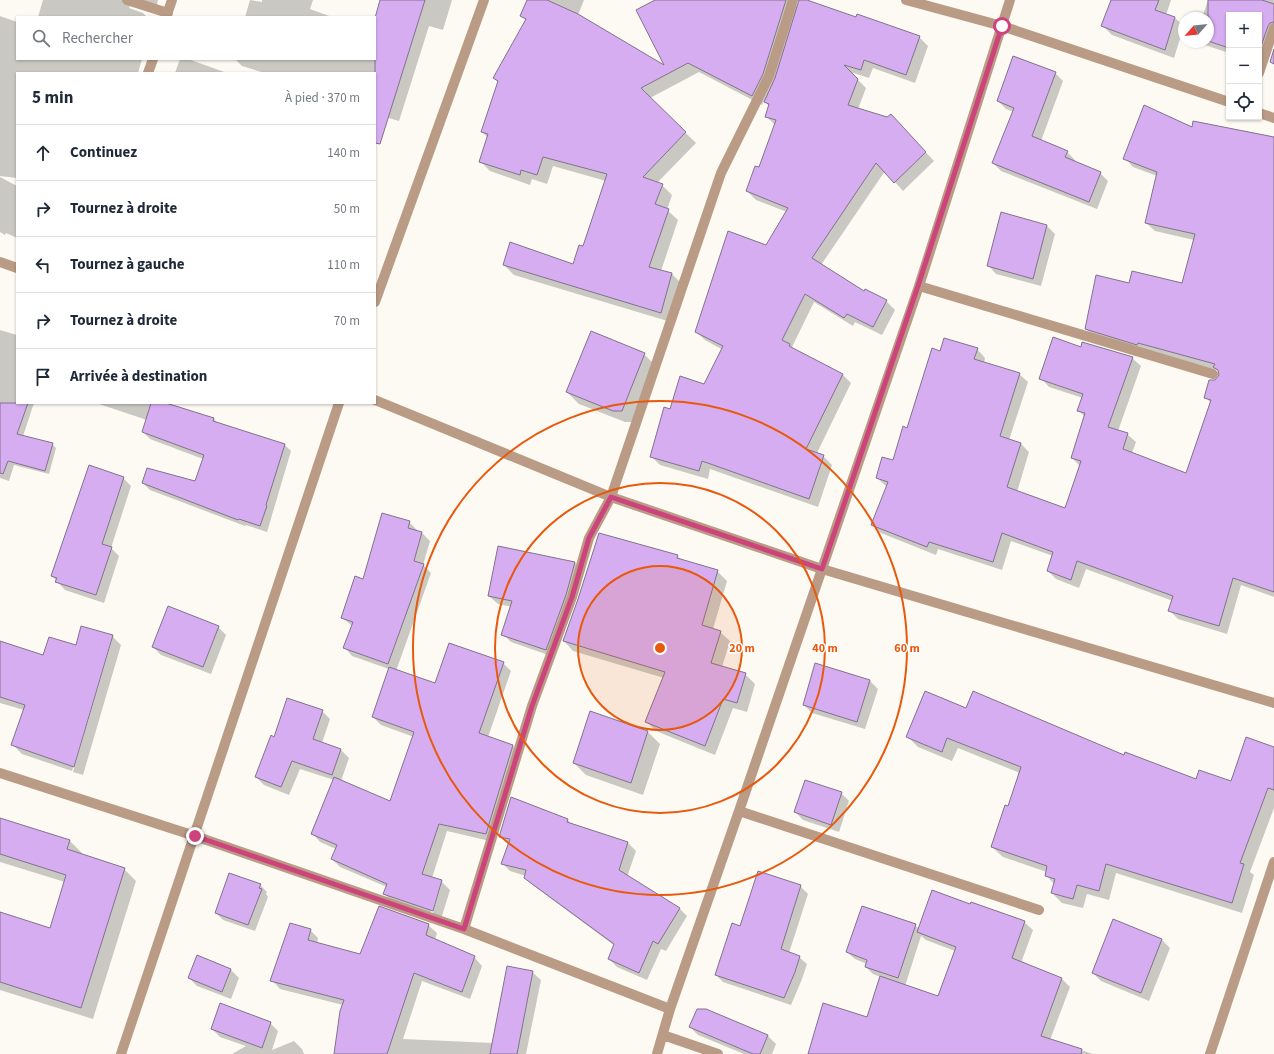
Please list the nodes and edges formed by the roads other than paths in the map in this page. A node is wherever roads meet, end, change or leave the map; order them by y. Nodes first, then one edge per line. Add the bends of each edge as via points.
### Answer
1 (127, 0) edge
2 (172, 0) edge
3 (484, 0) edge
4 (793, 0) edge
5 (906, 0) edge
6 (1010, 0) edge
7 (167, 15) edge
8 (1002, 26) junction
9 (1274, 28) edge
10 (153, 60) edge
11 (1262, 64) edge
12 (148, 72) edge
13 (1226, 101) edge
14 (1262, 114) edge
15 (1274, 118) edge
16 (0, 262) edge
17 (16, 268) edge
18 (918, 286) junction
19 (376, 299) edge
20 (1213, 374) dead end
21 (376, 400) edge
22 (339, 404) edge
23 (611, 497) junction
24 (822, 569) junction
25 (1274, 703) edge
26 (0, 773) edge
27 (740, 811) junction
28 (195, 836) junction
29 (1274, 862) edge
30 (1039, 910) dead end
31 (464, 929) junction
32 (670, 1008) junction
33 (664, 1035) junction
34 (121, 1054) edge
35 (657, 1054) edge
36 (718, 1054) edge
37 (1210, 1054) edge

1 - 7 street
2 - 7 street
3 - 19 street
4 - 23 street via 770,76 721,173
5 - 8 street
6 - 8 street
8 - 13 street
8 - 18 street
9 - 11 street
10 - 12 street
14 - 15 street
16 - 17 street
18 - 20 street
18 - 24 street
21 - 23 street
22 - 28 street
23 - 24 street
23 - 31 street via 589,538 572,597 532,706
24 - 25 street
24 - 27 street
26 - 28 street
27 - 30 street
27 - 32 street
28 - 31 street
28 - 34 street
29 - 37 street
31 - 32 street
32 - 33 street
33 - 35 street
33 - 36 street

